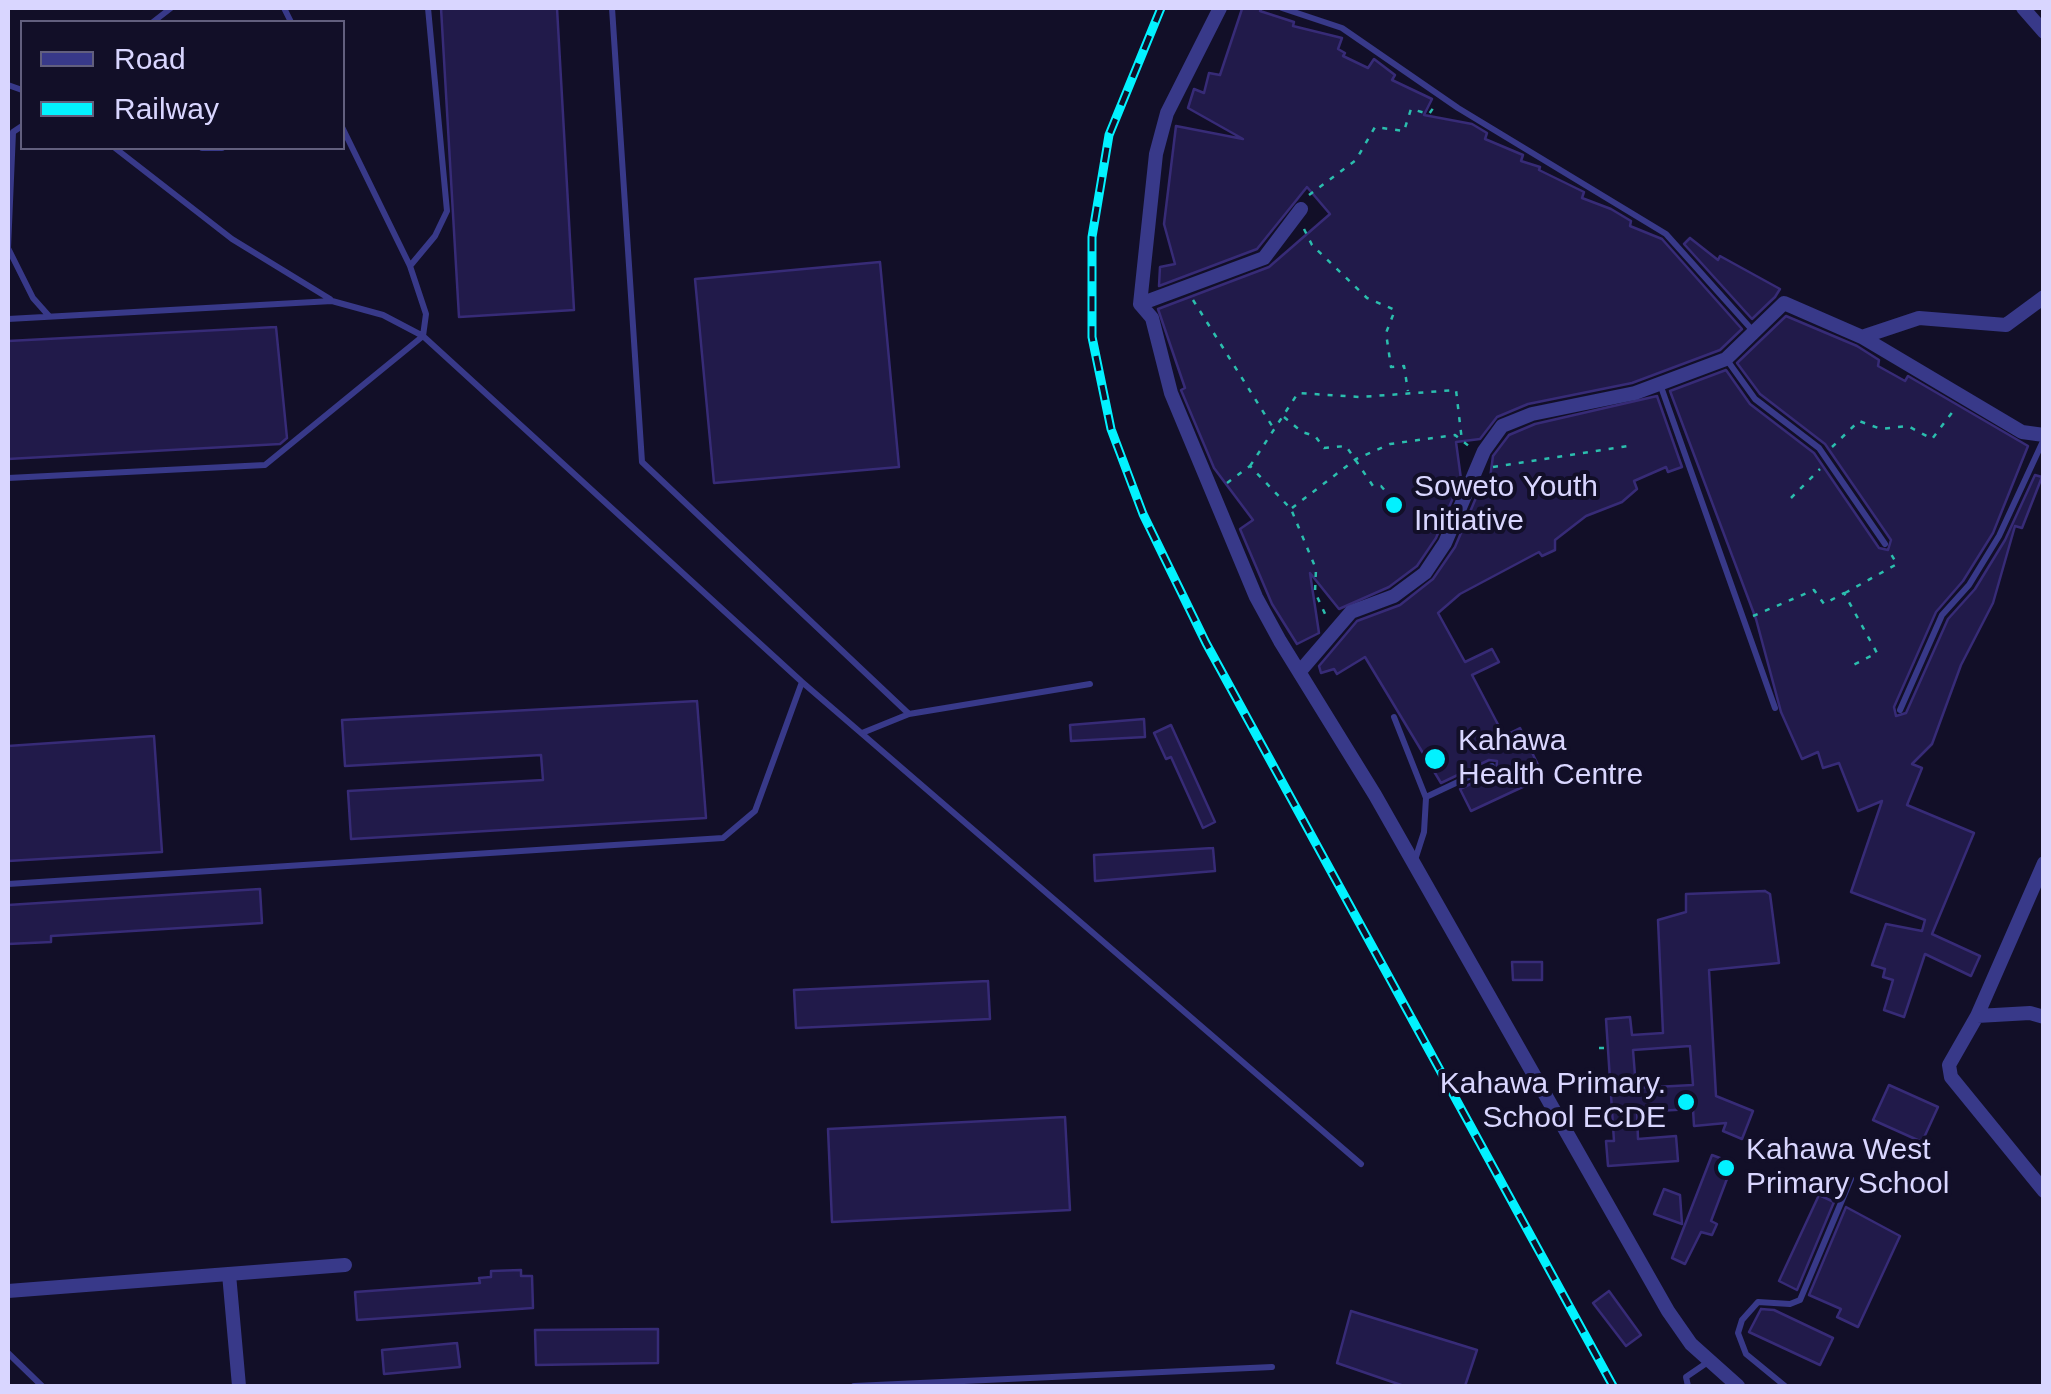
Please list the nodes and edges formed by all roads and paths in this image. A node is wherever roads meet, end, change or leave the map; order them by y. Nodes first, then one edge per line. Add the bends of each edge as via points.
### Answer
1 (428, 8) edge
2 (612, 8) edge
3 (1220, 8) edge
4 (1282, 8) edge
5 (2023, 8) edge
6 (2044, 32) edge
7 (1440, 94) junction
8 (20, 127) edge
9 (345, 134) edge
10 (118, 150) edge
11 (1299, 212) junction
12 (9, 229) edge
13 (410, 266) junction
14 (1186, 286) junction
15 (2044, 297) edge
16 (332, 301) junction
17 (1140, 304) junction
18 (50, 316) junction
19 (8, 319) edge
20 (1754, 333) junction
21 (423, 336) junction
22 (1862, 338) junction
23 (1726, 359) junction
24 (1659, 383) junction
25 (1408, 392) junction
26 (1964, 396) junction
27 (1284, 417) junction
28 (1275, 430) junction
29 (2044, 437) edge
30 (1462, 442) junction
31 (1628, 446) dead end
32 (1484, 451) junction
33 (1825, 458) junction
34 (1356, 459) junction
35 (1250, 466) junction
36 (1477, 469) junction
37 (8, 478) edge
38 (1213, 493) junction
39 (1792, 498) dead end
40 (1291, 509) junction
41 (1405, 514) dead end
42 (1884, 544) joint
43 (1844, 594) junction
44 (1742, 620) junction
45 (1332, 631) junction
46 (1852, 665) dead end
47 (1302, 669) junction
48 (802, 682) junction
49 (1090, 684) dead end
50 (1775, 708) dead end
51 (1900, 710) dead end
52 (909, 714) junction
53 (1394, 717) dead end
54 (862, 733) junction
55 (1492, 766) dead end
56 (1426, 797) junction
57 (2044, 862) edge
58 (1414, 864) junction
59 (8, 884) edge
60 (1976, 1016) junction
61 (2044, 1017) edge
62 (1599, 1048) dead end
63 (1608, 1048) dead end
64 (1360, 1164) dead end
65 (1851, 1180) dead end
66 (2044, 1191) edge
67 (345, 1265) dead end
68 (229, 1274) junction
69 (8, 1291) edge
70 (8, 1353) edge
71 (1709, 1362) junction
72 (1272, 1366) dead end
73 (42, 1386) edge
74 (239, 1386) edge
75 (854, 1386) edge
76 (1688, 1386) edge
77 (1738, 1386) edge
78 (1785, 1386) edge

1 - 13 lane via 448,211
2 - 52 lane via 642,462
3 - 17 street via 1160,132
4 - 7 lane via 1342,28
5 - 6 street
7 - 11 path via 1430,114 1411,109 1404,131 1376,127 1356,160 1312,192
7 - 20 lane via 1666,234
8 - 12 lane via 13,132
9 - 13 lane
10 - 16 lane via 232,239
11 - 14 street via 1264,258
11 - 25 path via 1312,245 1367,298 1394,310 1386,333 1391,367 1404,366
12 - 18 lane via 8,248 33,298
13 - 21 lane via 426,314
14 - 17 street
14 - 28 path
15 - 22 street via 2006,326 1919,318
16 - 18 lane
16 - 21 lane via 383,315
17 - 38 street via 1152,318 1163,370
18 - 19 lane
20 - 22 street via 1784,303
20 - 23 street
21 - 37 lane via 265,465
21 - 48 lane
22 - 26 street
23 - 24 street
23 - 33 lane via 1756,399
24 - 32 street via 1510,421
24 - 44 lane
25 - 27 path via 1360,398 1298,393
25 - 30 path via 1456,390
26 - 29 street via 2022,432
26 - 33 path via 1932,440 1908,426 1881,429 1860,421
27 - 28 path
27 - 34 path via 1324,448 1346,446
28 - 35 path
29 - 51 lane via 1999,536 1942,615
30 - 32 path
30 - 34 path via 1455,436 1390,444
31 - 36 path
32 - 36 street
33 - 39 path
33 - 42 lane
34 - 40 path
34 - 41 path via 1373,486 1381,486
35 - 38 path
35 - 40 path
36 - 45 street via 1425,573 1394,596 1350,612
38 - 47 street via 1256,597
40 - 45 path
42 - 43 path via 1897,564
43 - 44 path via 1824,604 1814,590
43 - 46 path via 1877,652
44 - 50 lane
45 - 47 street
47 - 58 street
48 - 54 lane
48 - 59 lane via 755,811 723,838
49 - 52 lane
52 - 54 lane
53 - 56 lane
54 - 64 lane
55 - 56 lane
56 - 58 lane
57 - 60 street
58 - 71 street via 1619,1230 1668,1311
60 - 61 street
60 - 66 street via 1953,1050 1951,1077
62 - 63 path
65 - 78 lane via 1800,1300 1758,1302 1742,1320 1738,1334 1746,1354
67 - 68 street
68 - 69 street
68 - 74 street
70 - 73 lane
71 - 76 lane via 1686,1377
71 - 77 street
72 - 75 lane

